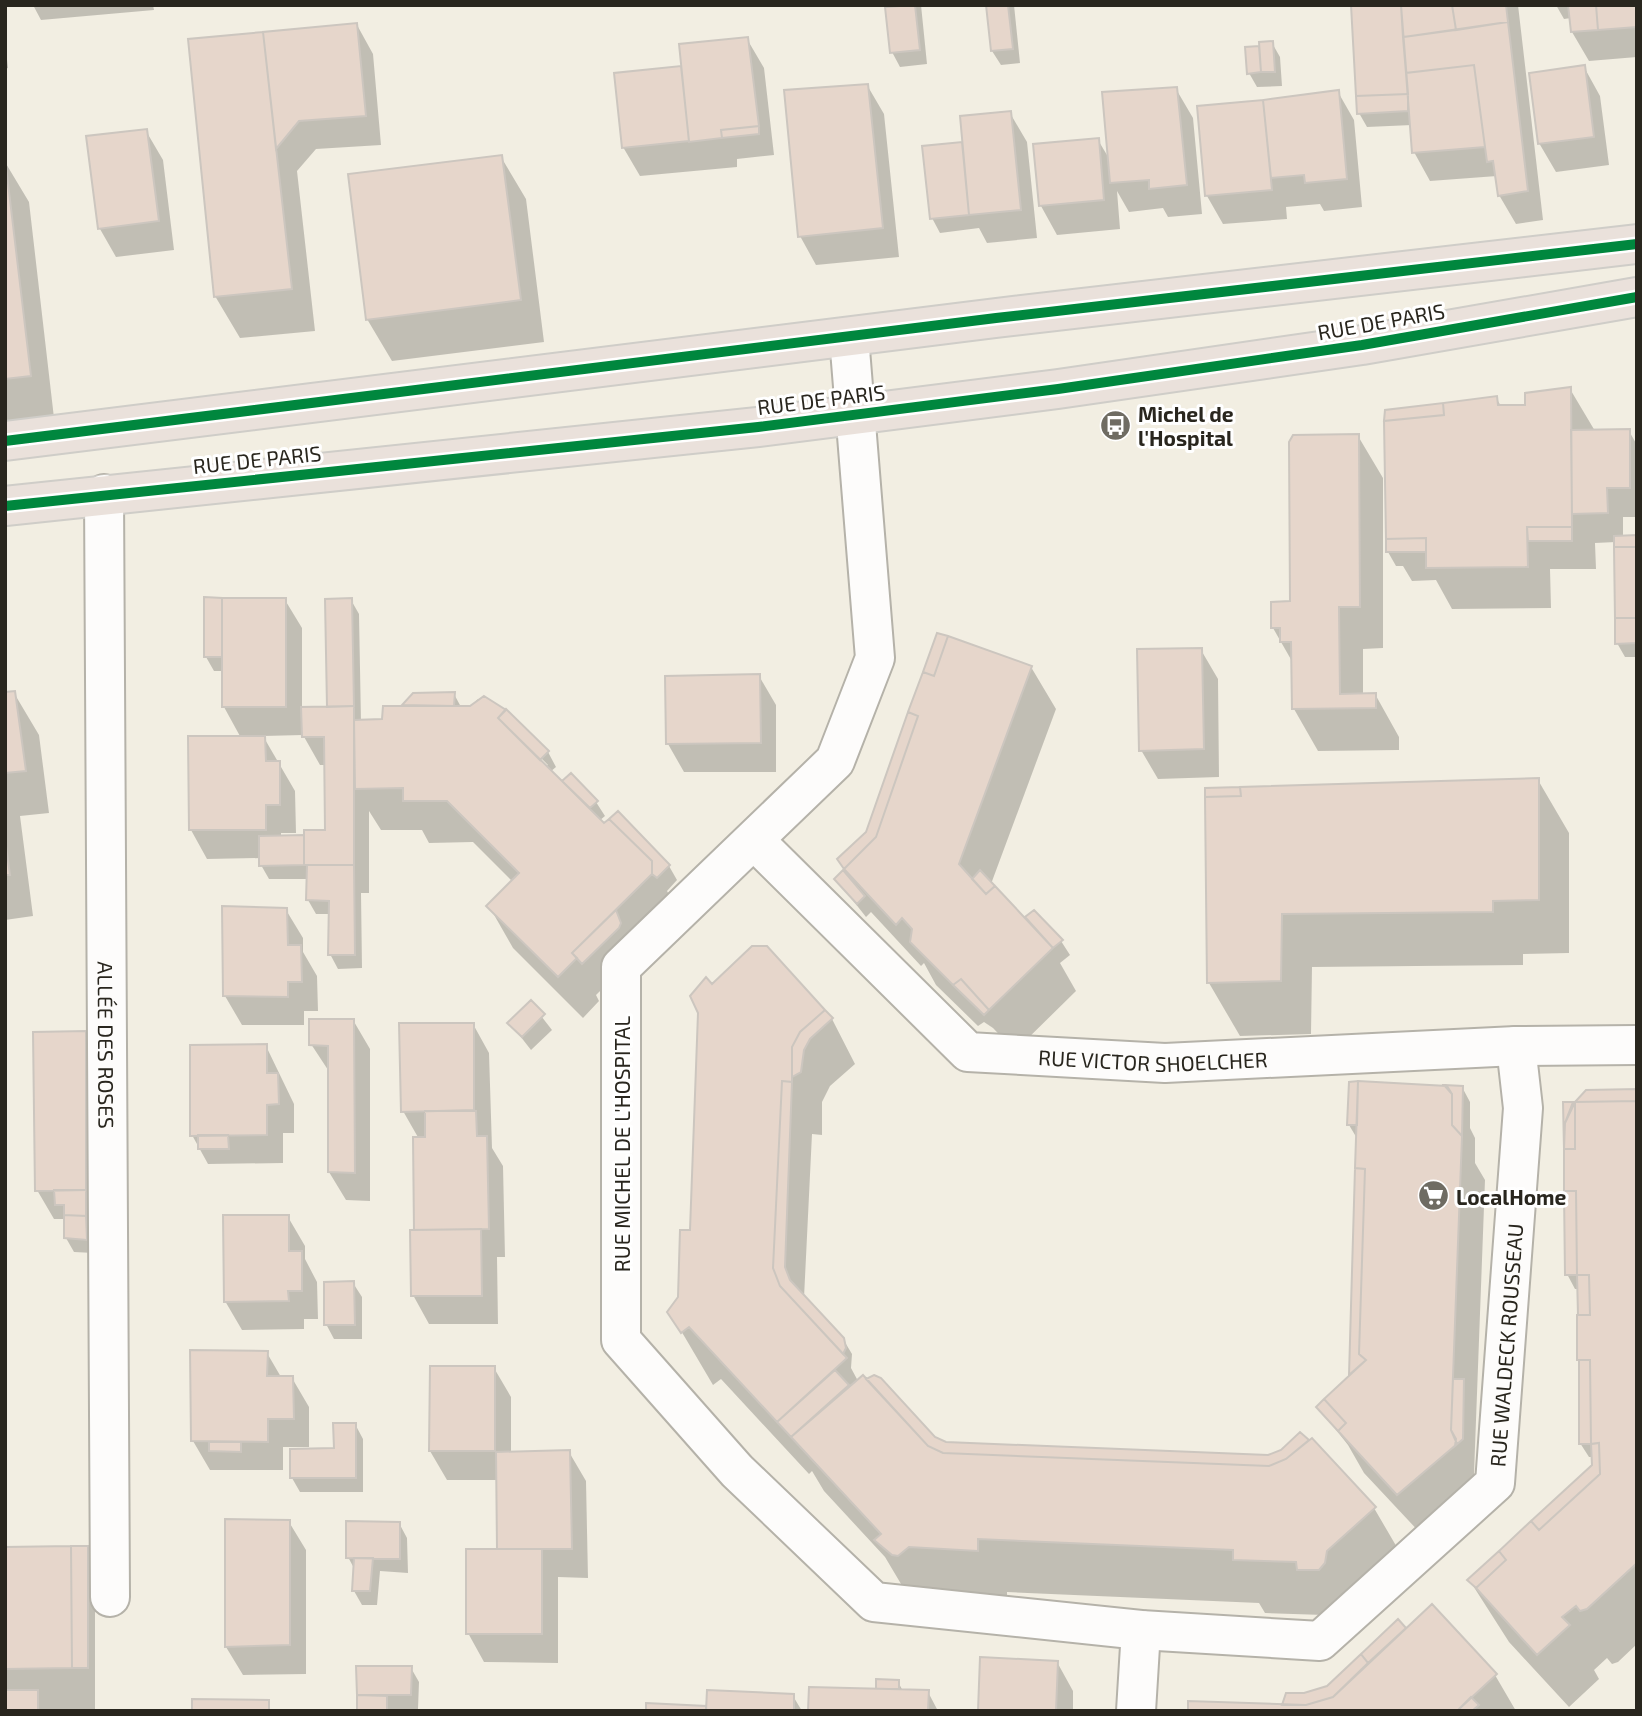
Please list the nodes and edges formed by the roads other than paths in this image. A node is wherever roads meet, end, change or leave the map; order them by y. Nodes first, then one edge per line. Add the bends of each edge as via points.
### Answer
1 (1637, 244) edge
2 (1637, 297) edge
3 (849, 337) junction
4 (857, 414) junction
5 (5, 441) edge
6 (104, 494) junction
7 (5, 506) edge
8 (755, 841) junction
9 (1516, 1045) junction
10 (1637, 1045) edge
11 (110, 1597) dead end
12 (1141, 1630) junction
13 (1136, 1711) edge

1 - 3 main road, RUE DE PARIS
2 - 4 main road, RUE DE PARIS via 1249,363
3 - 4 street, RUE MICHEL DE L'HOSPITAL
3 - 5 main road, RUE DE PARIS
4 - 6 main road, RUE DE PARIS
4 - 8 street, RUE MICHEL DE L'HOSPITAL via 875,658 835,761
6 - 7 main road, RUE DE PARIS
6 - 11 street, ALLÉE DES ROSES
8 - 9 street, RUE VICTOR SHOELCHER via 968,1052 1165,1063
8 - 12 street, RUE MICHEL DE L'HOSPITAL via 621,967 621,1340 737,1471 874,1602
9 - 10 street, RUE VICTOR SHOELCHER
9 - 12 street, RUE WALDECK ROUSSEAU via 1523,1108 1495,1483 1320,1641
12 - 13 street

